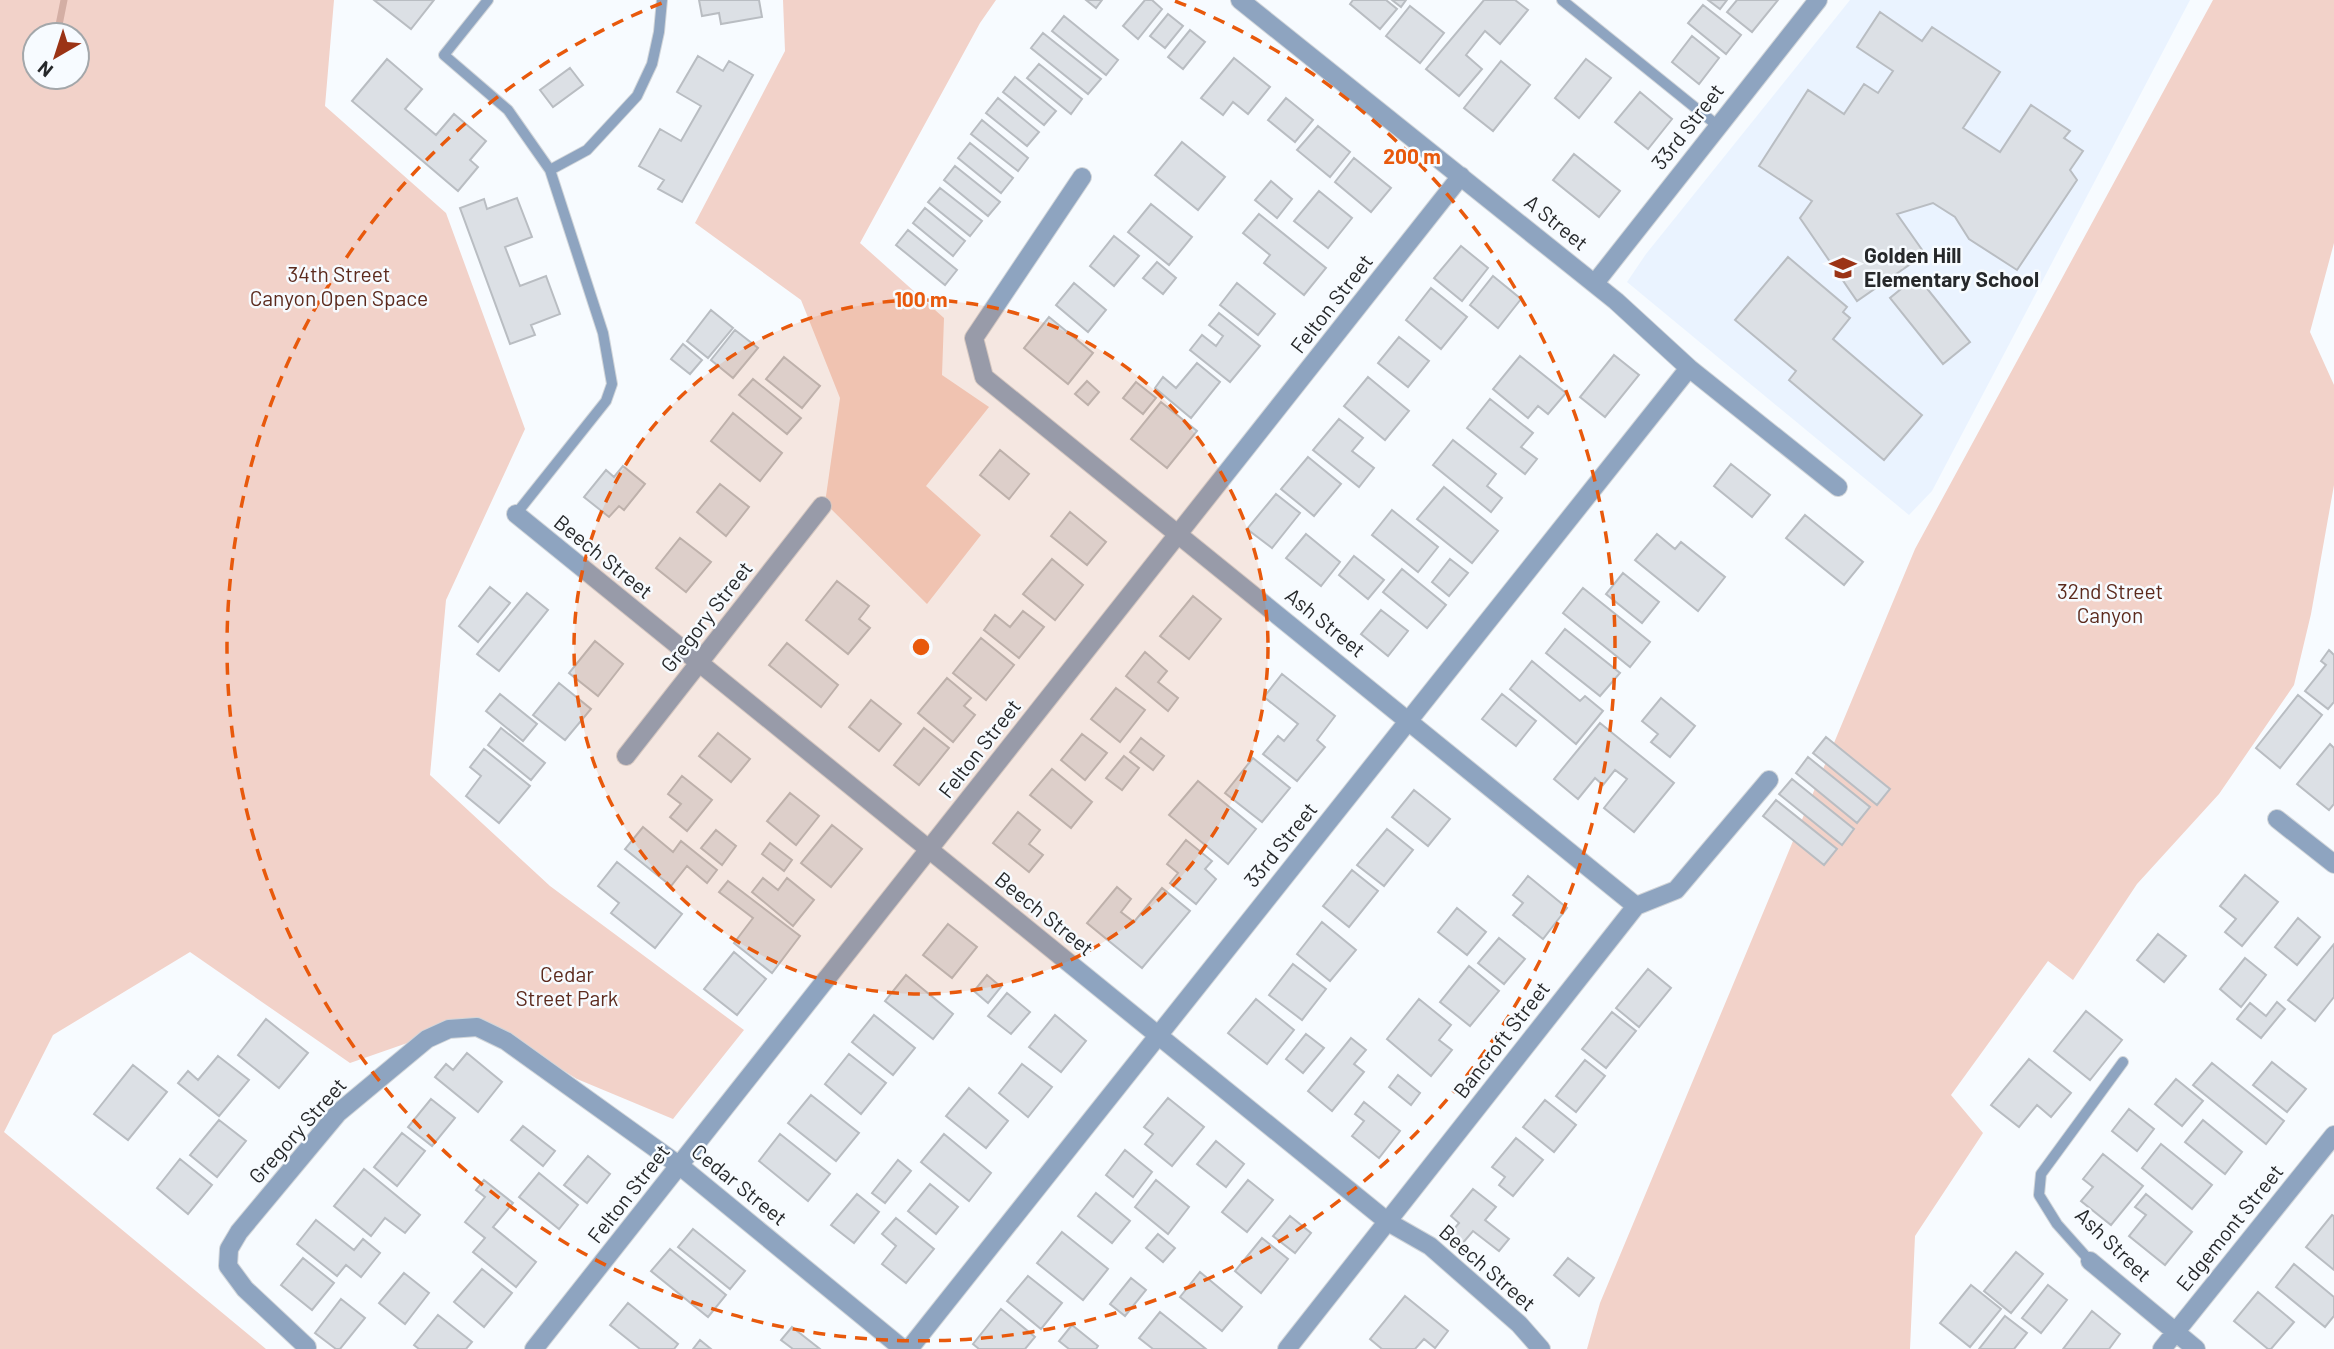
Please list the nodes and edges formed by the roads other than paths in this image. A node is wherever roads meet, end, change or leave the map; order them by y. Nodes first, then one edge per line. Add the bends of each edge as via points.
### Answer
1 (488, 0) edge
2 (662, 0) edge
3 (1240, 0) edge
4 (1562, 0) edge
5 (1818, 0) edge
6 (1718, 126) junction
7 (550, 170) junction
8 (1461, 176) junction
9 (1083, 177) dead end
10 (1595, 283) junction
11 (1689, 369) junction
12 (1838, 488) dead end
13 (822, 506) dead end
14 (516, 514) joint
15 (1180, 535) junction
16 (698, 664) junction
17 (1409, 721) junction
18 (626, 756) dead end
19 (1769, 780) dead end
20 (2277, 819) dead end
21 (930, 850) junction
22 (2334, 864) edge
23 (1636, 906) junction
24 (1158, 1036) junction
25 (506, 1041) joint
26 (2123, 1062) dead end
27 (2334, 1135) edge
28 (680, 1166) junction
29 (1388, 1222) junction
30 (2090, 1261) joint
31 (2175, 1332) junction
32 (307, 1347) dead end
33 (534, 1349) edge
34 (903, 1349) edge
35 (909, 1349) edge
36 (1287, 1349) edge
37 (1541, 1349) edge
38 (2162, 1349) edge
39 (2196, 1349) edge

1 - 7 lane via 444,55 508,110
2 - 7 lane via 652,64 637,96 587,150
3 - 8 street, A Street
4 - 6 lane
5 - 6 street, 33rd Street
6 - 10 street, 33rd Street
7 - 14 lane via 603,333 612,384 607,401
8 - 10 street, A Street
8 - 15 street, Felton Street
9 - 15 street, Ash Street via 974,338 984,377
10 - 11 street, A Street
11 - 12 street, A Street
11 - 17 street, 33rd Street
13 - 16 street, Gregory Street
14 - 16 street, Beech Street
15 - 17 street, Ash Street
15 - 21 street, Felton Street
16 - 18 street, Gregory Street
16 - 21 street, Beech Street
17 - 23 street, Ash Street
17 - 24 street, 33rd Street
19 - 23 street via 1676,890
20 - 22 street
21 - 24 street, Beech Street
21 - 28 street, Felton Street
23 - 29 street, Bancroft Street
24 - 29 street, Beech Street
24 - 35 street, 33rd Street
25 - 28 street, Cedar Street
25 - 32 street, Gregory Street via 477,1027 449,1029 427,1039 338,1113 239,1232 229,1249 228,1266 245,1289
26 - 30 lane, Ash Street via 2041,1174 2039,1195
27 - 31 street, Edgemont Street
28 - 33 street, Felton Street
28 - 34 street, Cedar Street
29 - 36 street, Bancroft Street
29 - 37 street, Beech Street via 1430,1246
30 - 31 street, Ash Street
31 - 38 street, Edgemont Street
31 - 39 street, Ash Street

